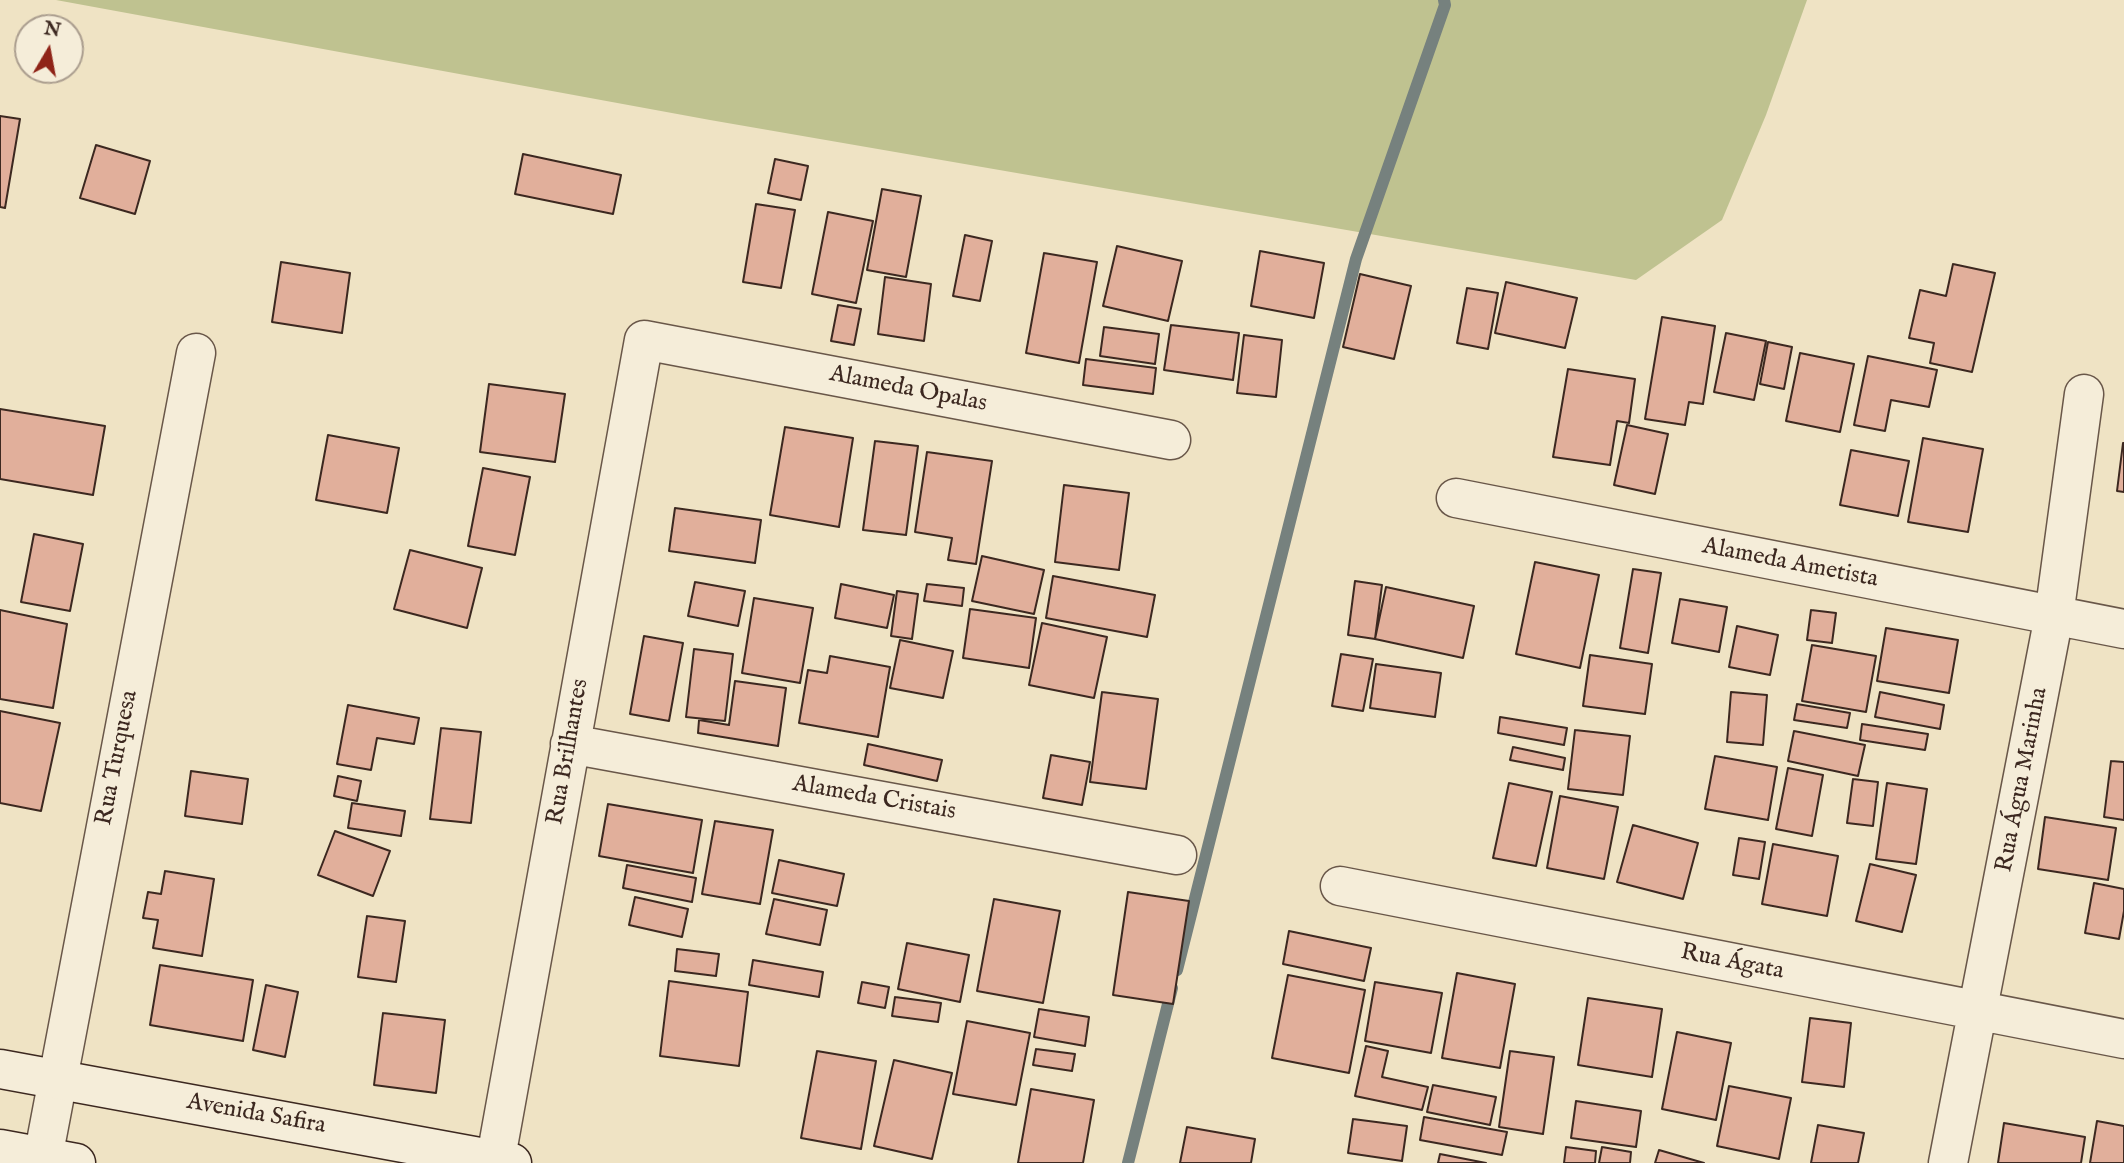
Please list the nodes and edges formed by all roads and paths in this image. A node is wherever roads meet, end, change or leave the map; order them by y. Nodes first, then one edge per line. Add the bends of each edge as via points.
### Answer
1 (644, 340) joint
2 (196, 352) dead end
3 (2084, 394) dead end
4 (1171, 440) dead end
5 (1456, 498) dead end
6 (2054, 616) junction
7 (2124, 629) edge
8 (570, 744) junction
9 (1177, 855) dead end
10 (1340, 886) dead end
11 (1979, 1012) junction
12 (2124, 1039) edge
13 (0, 1069) edge
14 (57, 1079) junction
15 (0, 1149) edge
16 (54, 1161) edge
17 (501, 1162) edge
18 (1948, 1163) edge

1 - 4 street, Alameda Opalas
1 - 8 street, Rua Brilhantes
2 - 14 street, Rua Turquesa
3 - 6 street, Rua Água Marinha
5 - 6 street, Alameda Ametista
6 - 7 street, Alameda Ametista
6 - 11 street, Rua Água Marinha
8 - 9 street, Alameda Cristais
8 - 17 street, Rua Brilhantes
10 - 11 street, Rua Ágata
11 - 12 street, Rua Ágata
11 - 18 street, Rua Água Marinha
13 - 14 street, Avenida Safira
14 - 16 street, Rua Turquesa
14 - 17 street, Avenida Safira
15 - 16 street

